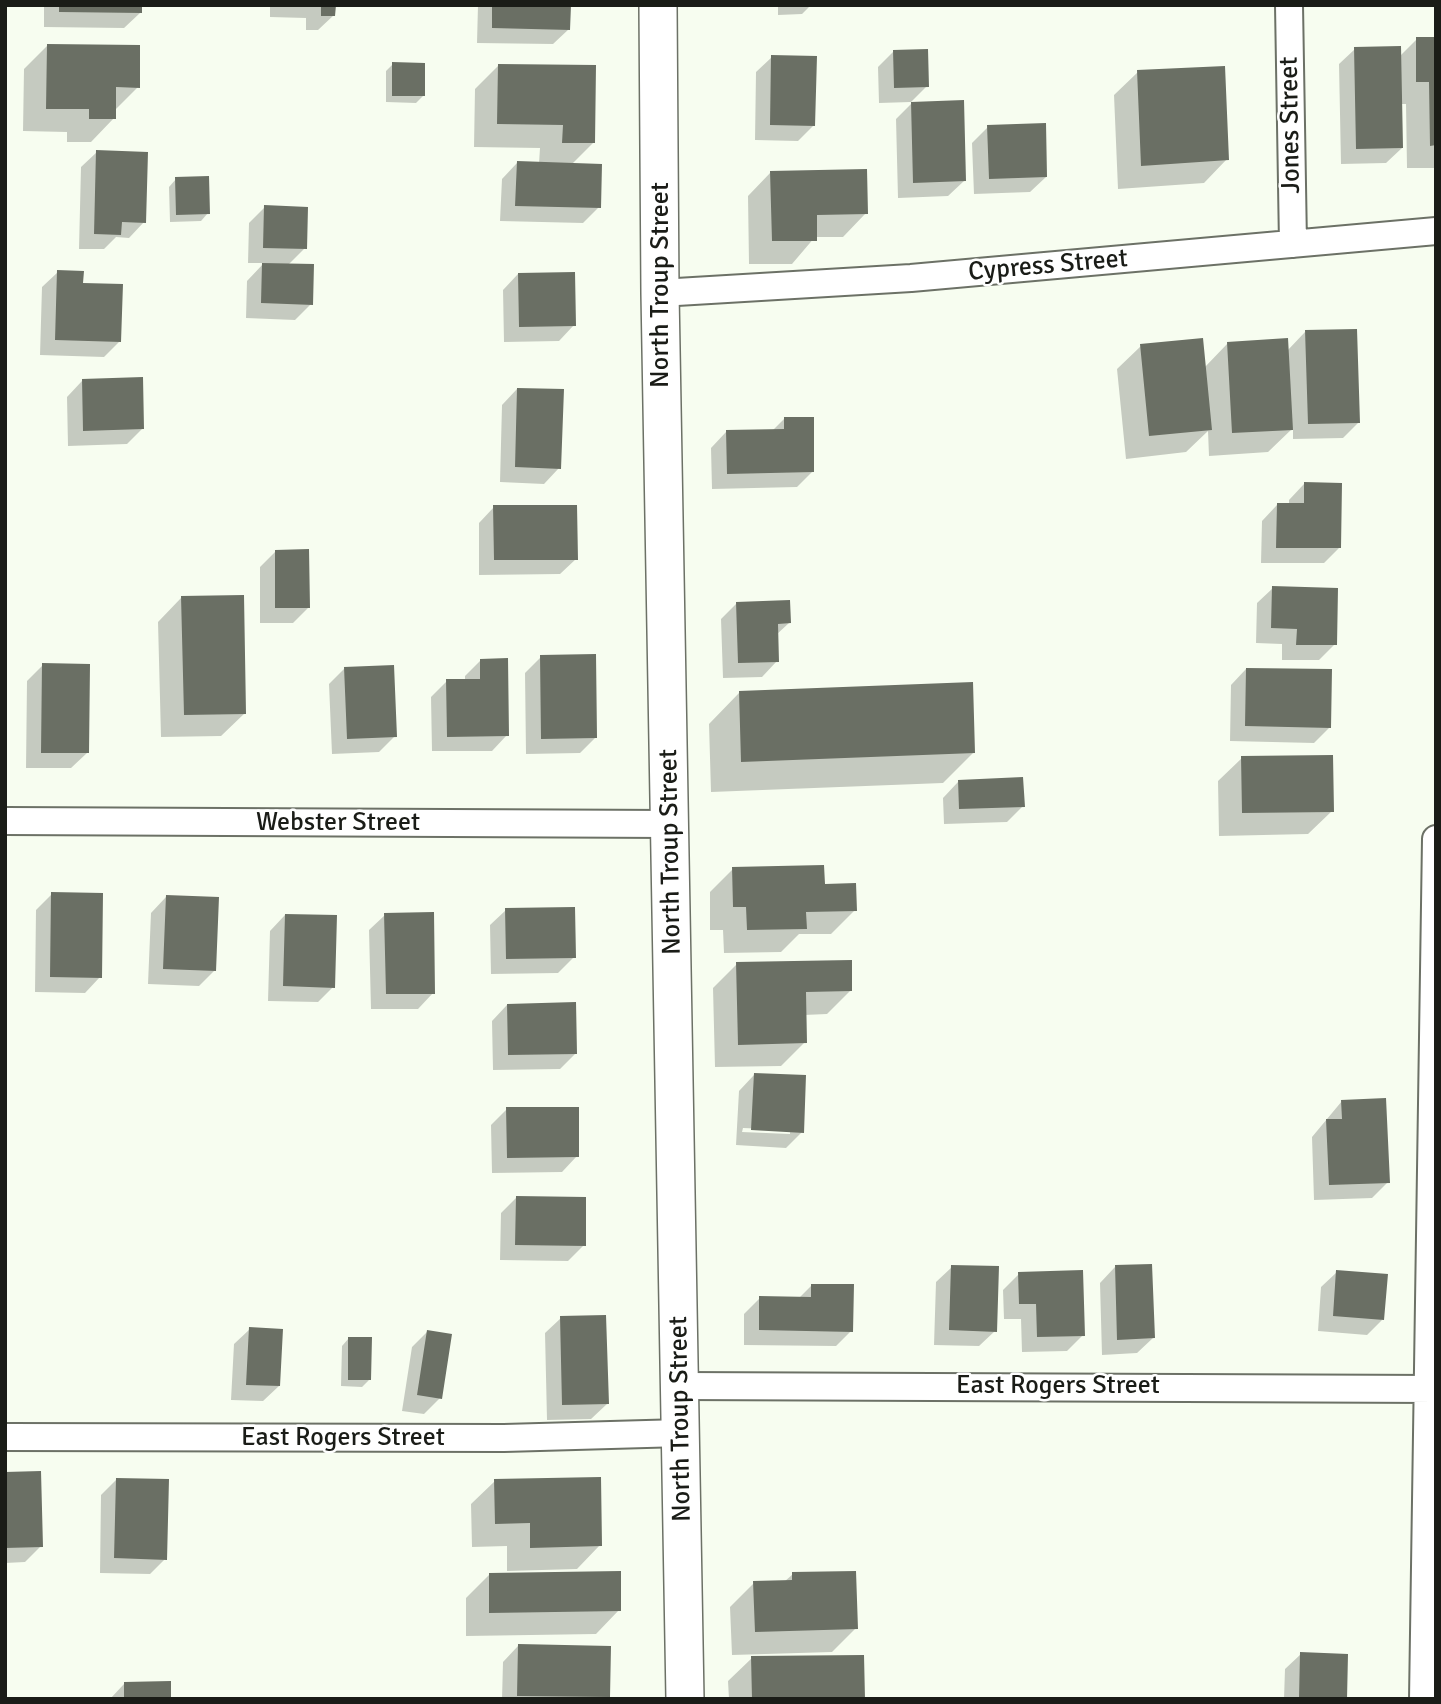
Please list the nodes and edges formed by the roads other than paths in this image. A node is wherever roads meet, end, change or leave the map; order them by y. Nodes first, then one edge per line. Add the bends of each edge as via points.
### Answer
1 (659, 5) edge
2 (1289, 5) edge
3 (1436, 231) edge
4 (1293, 244) junction
5 (660, 293) junction
6 (5, 821) edge
7 (670, 824) junction
8 (1436, 839) edge
9 (680, 1386) junction
10 (1432, 1389) edge
11 (682, 1433) junction
12 (5, 1437) edge
13 (685, 1699) edge
14 (1423, 1699) edge

1 - 5 street, North Troup Street
2 - 4 street, Jones Street
3 - 4 street, Cypress Street
4 - 5 street, Cypress Street via 911,278
5 - 7 street, North Troup Street
6 - 7 street, Webster Street
7 - 9 street, North Troup Street
8 - 10 street
9 - 10 street, East Rogers Street
9 - 11 street, North Troup Street
10 - 14 street
11 - 12 street, East Rogers Street via 504,1438
11 - 13 street, North Troup Street

